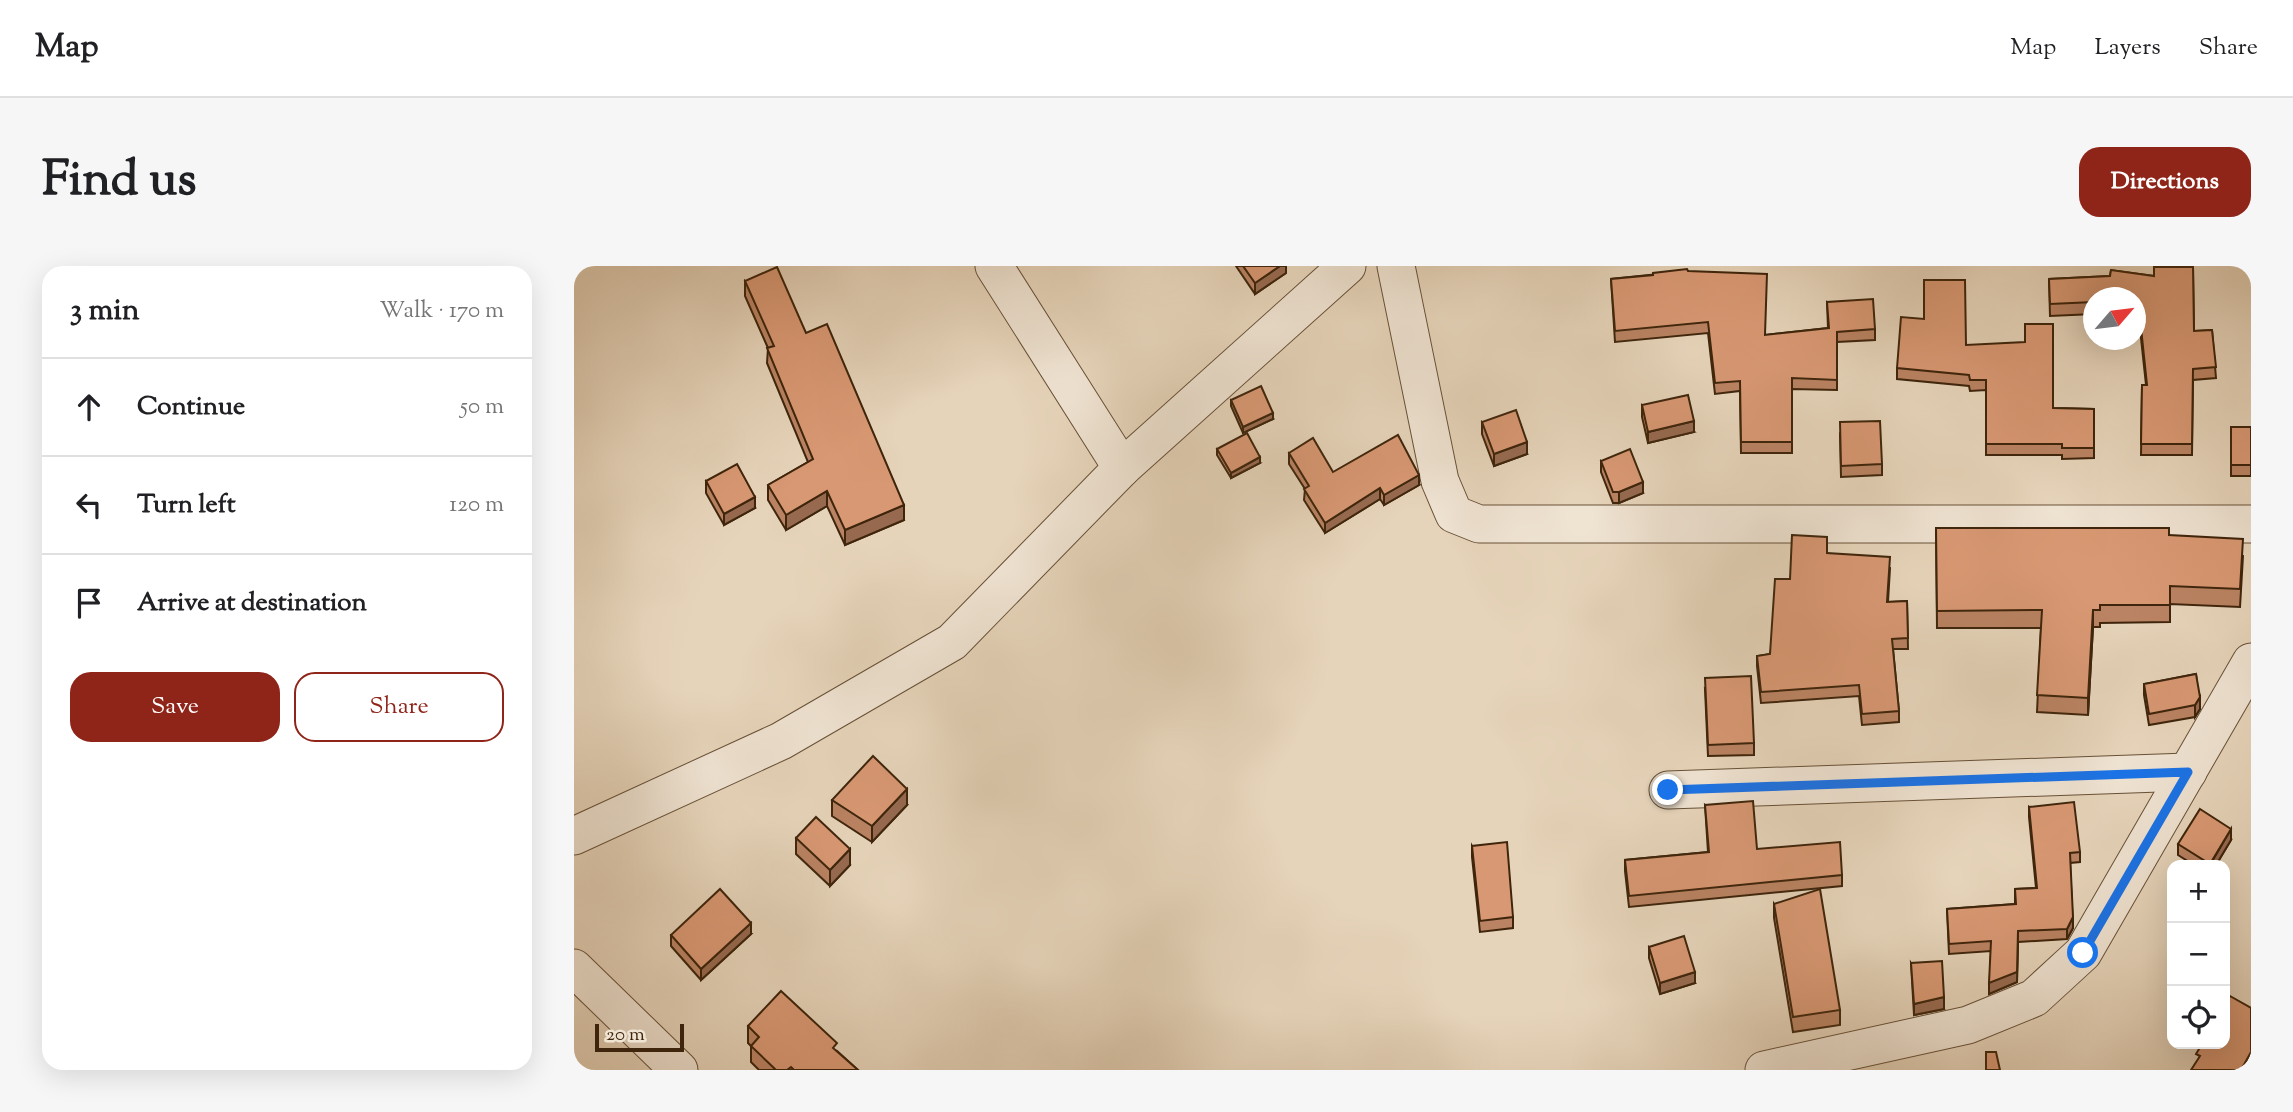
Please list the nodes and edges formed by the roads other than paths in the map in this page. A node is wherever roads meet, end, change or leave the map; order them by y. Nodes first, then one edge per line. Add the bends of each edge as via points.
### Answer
1 (994, 266) edge
2 (1347, 266) edge
3 (1396, 266) edge
4 (1122, 468) junction
5 (2251, 524) edge
6 (2251, 662) edge
7 (2188, 772) junction
8 (1668, 790) dead end
9 (574, 836) edge
10 (574, 968) edge
11 (679, 1070) edge
12 (1764, 1070) edge

1 - 4 street
2 - 4 street
3 - 5 street via 1440,481 1454,514 1479,524
4 - 9 street via 952,642 781,741
6 - 7 street
7 - 8 street
7 - 12 street via 2083,953 2034,998 1968,1025
10 - 11 street

